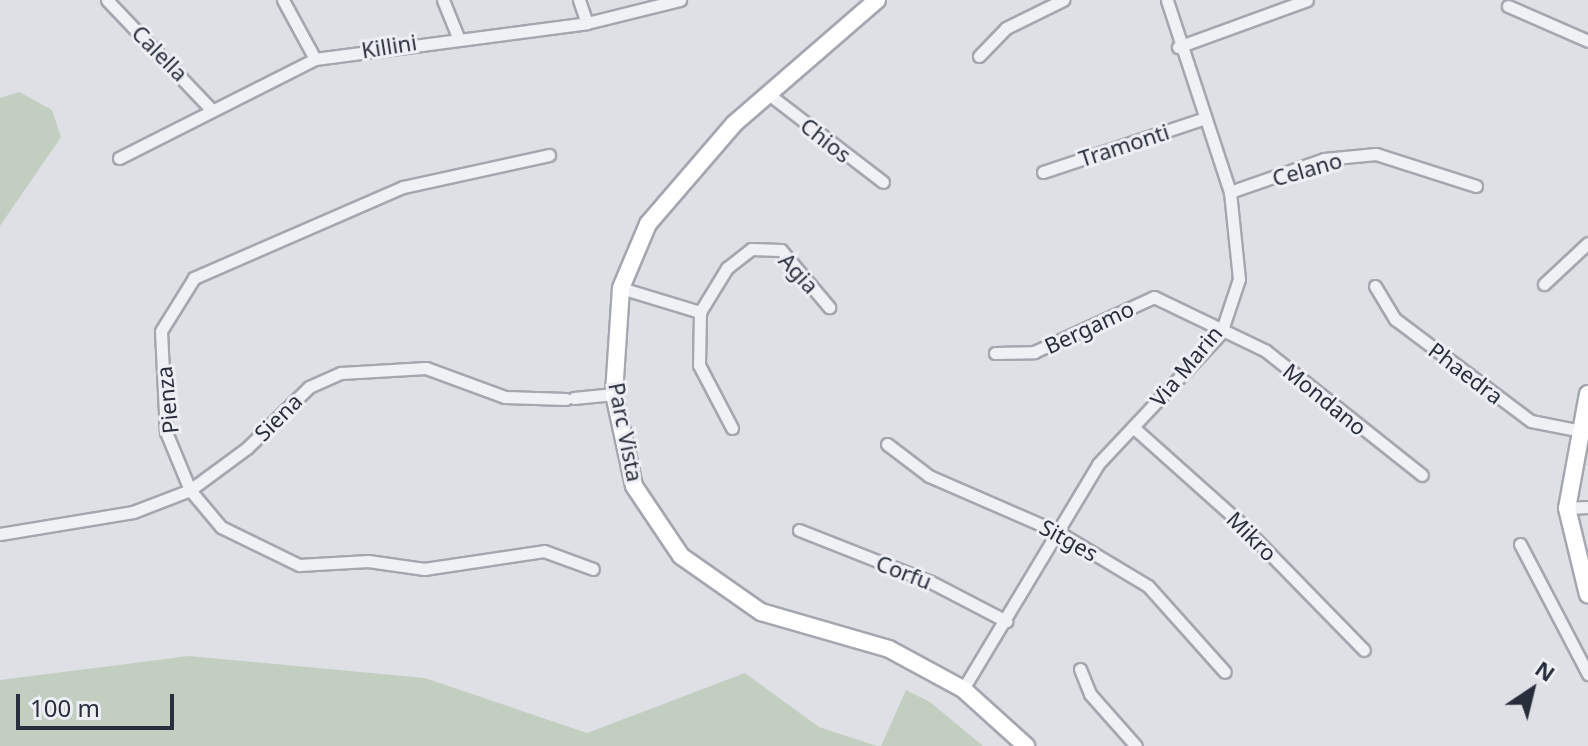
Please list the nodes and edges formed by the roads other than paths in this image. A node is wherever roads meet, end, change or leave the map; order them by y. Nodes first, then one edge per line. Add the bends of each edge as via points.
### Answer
1 (107, 0) edge
2 (283, 0) edge
3 (443, 0) edge
4 (579, 0) edge
5 (680, 0) edge
6 (877, 0) edge
7 (1063, 0) edge
8 (1167, 0) edge
9 (1307, 0) edge
10 (1508, 6) dead end
11 (587, 23) junction
12 (458, 37) junction
13 (1588, 41) edge
14 (1178, 47) junction
15 (979, 56) dead end
16 (315, 59) junction
17 (771, 96) junction
18 (210, 108) junction
19 (1205, 118) junction
20 (549, 155) dead end
21 (119, 158) dead end
22 (1043, 172) dead end
23 (883, 182) dead end
24 (1476, 186) dead end
25 (1230, 192) junction
26 (1588, 243) edge
27 (1544, 284) dead end
28 (1375, 286) dead end
29 (621, 288) junction
30 (829, 307) dead end
31 (700, 312) junction
32 (1221, 333) junction
33 (995, 353) dead end
34 (614, 394) junction
35 (1588, 394) edge
36 (1133, 427) junction
37 (732, 428) dead end
38 (1577, 430) junction
39 (887, 444) dead end
40 (1422, 475) dead end
41 (190, 490) junction
42 (1588, 507) edge
43 (1567, 508) junction
44 (799, 530) dead end
45 (1058, 532) junction
46 (0, 534) edge
47 (1520, 544) dead end
48 (593, 569) dead end
49 (1588, 595) edge
50 (1006, 621) junction
51 (1364, 650) dead end
52 (1080, 669) dead end
53 (1225, 672) dead end
54 (1588, 674) edge
55 (963, 689) junction
56 (1026, 746) edge
57 (1136, 746) edge

1 - 18 street, Calella
2 - 16 street
3 - 12 street
4 - 11 street
5 - 11 street, Killini via 667,12
6 - 17 street, Parc Vista
7 - 15 street via 1006,28
8 - 14 street, Via Marin
9 - 14 street
10 - 13 street
11 - 12 street, Killini
12 - 16 street, Killini
14 - 19 street, Via Marin
16 - 18 street, Killini
17 - 23 street, Chios
17 - 29 street, Parc Vista via 734,124 648,224
18 - 21 street, Killini
19 - 22 street, Tramonti
19 - 25 street, Via Marin
20 - 41 street, Pienza via 520,156 403,187 227,259 178,293 161,331 162,392 166,432
24 - 25 street, Celano via 1376,154 1324,159
25 - 32 street, Via Marin via 1239,279
26 - 27 street
28 - 38 street, Phaedra via 1395,319 1531,421
29 - 31 street
29 - 34 street, Parc Vista
30 - 31 street, Agia via 806,275 771,246 739,256
31 - 37 street via 699,365
32 - 33 street, Bergamo via 1154,297 1034,352
32 - 36 street, Via Marin
32 - 40 street, Mondano via 1266,351
34 - 41 street, Siena via 505,397 426,368 341,373 309,387 247,448
34 - 55 street, Parc Vista via 634,486 681,556 761,612 889,649
35 - 38 street
36 - 45 street, Via Marin via 1098,464
36 - 51 street, Mikro via 1238,521
38 - 43 street
39 - 45 street, Sitges via 929,476
41 - 46 street, Siena via 133,512
41 - 48 street, Pienza via 221,527 299,565 368,561 424,569 544,551
42 - 43 street
43 - 49 street
44 - 50 street, Corfu via 931,582
45 - 50 street, Via Marin
45 - 53 street, Sitges via 1148,586
47 - 54 street
50 - 55 street, Via Marin
52 - 57 street via 1090,694
55 - 56 street, Parc Vista

